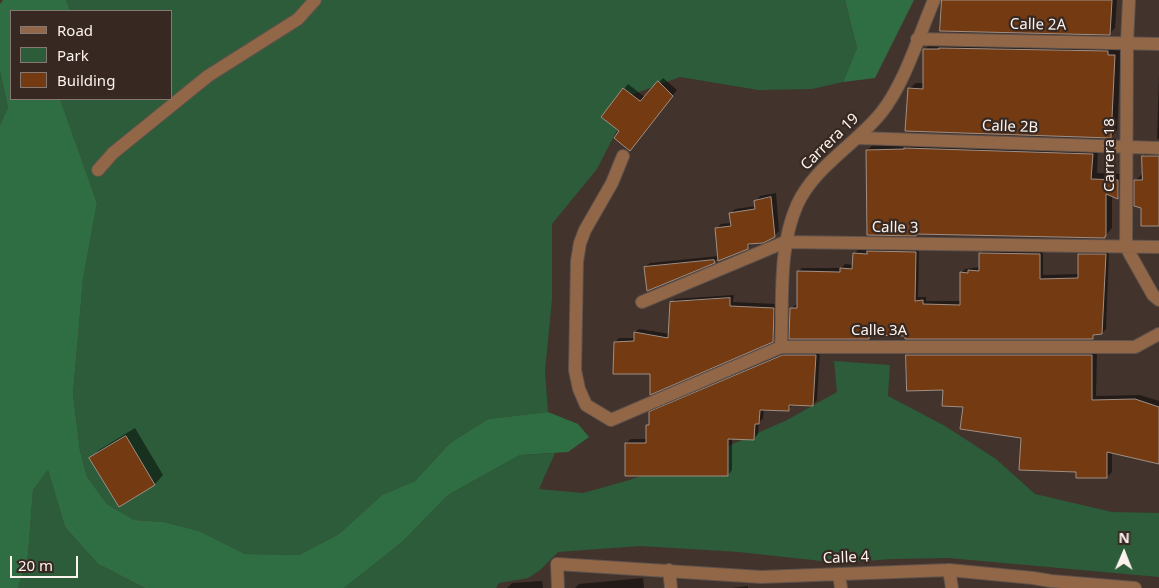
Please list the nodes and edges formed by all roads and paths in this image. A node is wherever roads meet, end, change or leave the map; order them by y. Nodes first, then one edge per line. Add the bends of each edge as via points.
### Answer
1 (315, 0) edge
2 (934, 0) edge
3 (1129, 0) edge
4 (917, 40) junction
5 (1127, 43) junction
6 (1159, 44) edge
7 (859, 138) junction
8 (1126, 147) junction
9 (1159, 148) edge
10 (622, 156) dead end
11 (98, 170) dead end
12 (785, 242) junction
13 (1159, 247) edge
14 (1126, 248) junction
15 (1159, 300) edge
16 (642, 302) dead end
17 (1159, 334) edge
18 (781, 347) junction
19 (669, 570) junction
20 (949, 570) junction
21 (839, 574) junction
22 (762, 582) edge
23 (1051, 585) edge
24 (558, 588) edge
25 (671, 588) edge
26 (841, 588) edge
27 (952, 588) edge
28 (1135, 588) edge

1 - 11 street via 298,19 208,76 113,153
2 - 4 street, Carrera 19
3 - 5 street, Carrera 18
4 - 5 street, Calle 2A
4 - 7 street, Carrera 19 via 900,83 882,112
5 - 6 street, Calle 2A
5 - 8 street, Carrera 18
7 - 8 street, Calle 2B
7 - 12 street, Carrera 19 via 808,186 797,205
8 - 9 street, Calle 2B
8 - 14 street, Carrera 18
10 - 18 street, Calle 3A via 612,183 585,230 577,261 576,370 586,405 611,420
12 - 14 street, Calle 3
12 - 16 street, Calle 3
12 - 18 street, Carrera 19
13 - 14 street, Calle 3
14 - 15 street, Carrera 18
17 - 18 street, Calle 3A via 1135,347
19 - 22 street, Calle 4
19 - 24 street, Calle 4 via 557,564
19 - 25 street
20 - 21 street, Calle 4
20 - 23 street, Calle 4 via 1033,578
20 - 27 street
21 - 22 street, Calle 4
21 - 26 street
23 - 28 street, Calle 4

